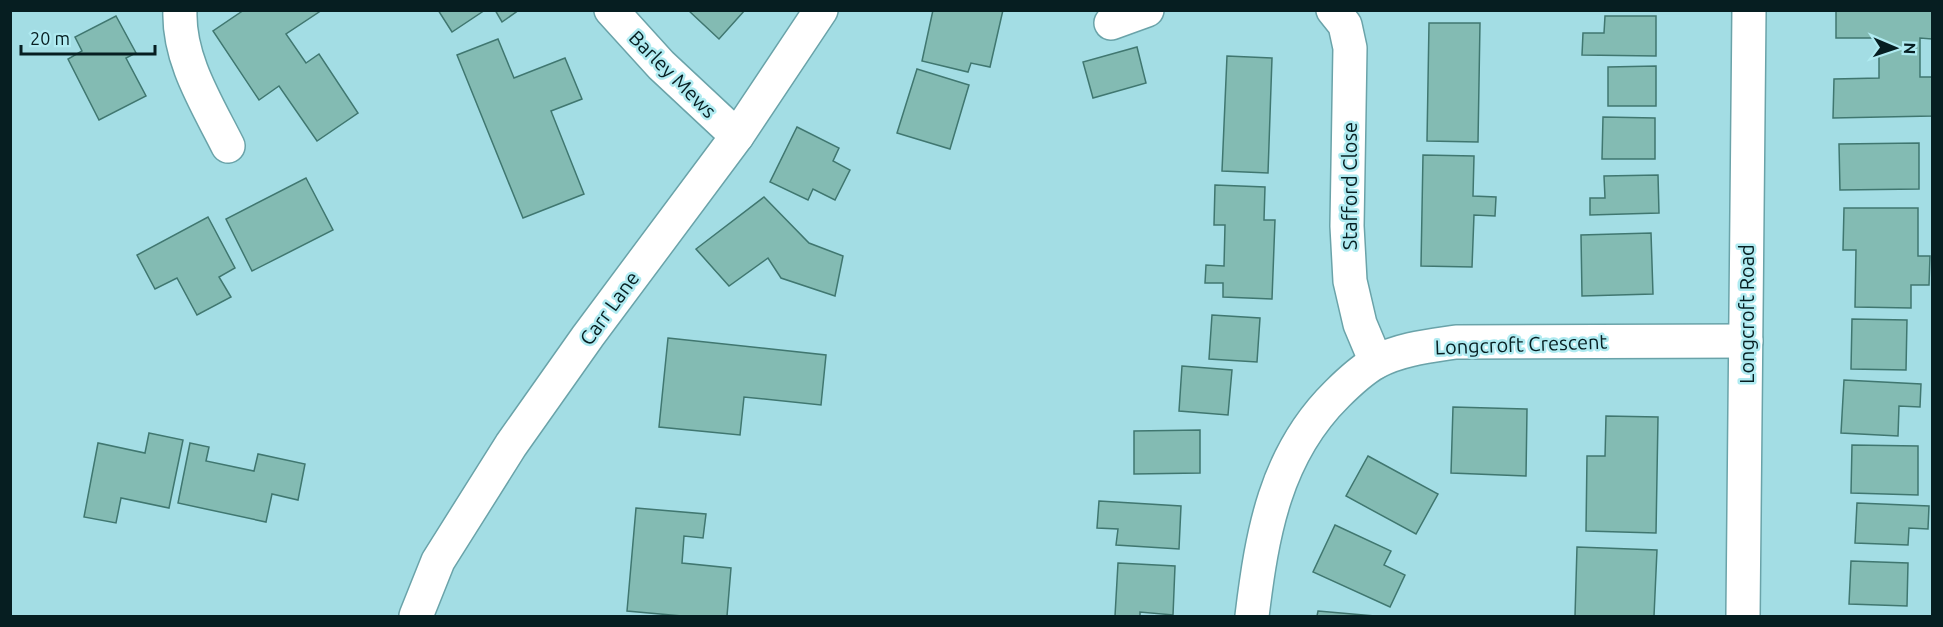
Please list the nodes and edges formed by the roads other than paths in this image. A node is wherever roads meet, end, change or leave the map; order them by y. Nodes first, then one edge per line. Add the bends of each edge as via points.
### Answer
1 (180, 10) edge
2 (611, 10) edge
3 (821, 10) edge
4 (1147, 10) edge
5 (1333, 10) edge
6 (1749, 10) edge
7 (1111, 23) dead end
8 (737, 136) junction
9 (228, 146) dead end
10 (1746, 341) junction
11 (1376, 362) junction
12 (416, 616) edge
13 (1252, 616) edge
14 (1743, 616) edge

1 - 9 street via 179,28 196,86
2 - 8 street, Barley Mews via 661,65
3 - 8 street, Carr Lane
4 - 7 street
5 - 11 street, Stafford Close via 1345,25 1350,48 1350,280 1360,324
6 - 10 street, Longcroft Road
8 - 12 street, Carr Lane via 511,445 438,561
10 - 11 street, Longcroft Crescent via 1456,342 1408,350
10 - 14 street, Longcroft Road
11 - 13 street, Longcroft Crescent via 1318,412 1291,455 1273,501 1259,557

